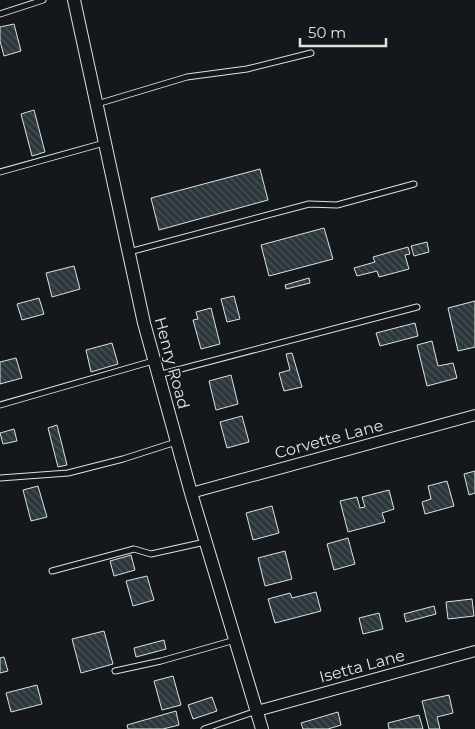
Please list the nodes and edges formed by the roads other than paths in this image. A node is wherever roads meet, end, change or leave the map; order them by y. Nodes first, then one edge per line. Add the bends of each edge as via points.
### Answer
1 (43, 0) edge
2 (74, 0) edge
3 (0, 14) edge
4 (311, 53) dead end
5 (96, 104) junction
6 (105, 143) junction
7 (0, 172) edge
8 (414, 184) dead end
9 (128, 252) junction
10 (417, 307) dead end
11 (153, 361) junction
12 (158, 375) junction
13 (0, 405) edge
14 (475, 414) edge
15 (176, 442) junction
16 (0, 478) edge
17 (191, 493) junction
18 (206, 542) junction
19 (52, 571) dead end
20 (235, 640) junction
21 (475, 651) edge
22 (115, 671) dead end
23 (257, 711) junction
24 (204, 729) edge
25 (262, 729) edge

1 - 3 lane
2 - 5 street, Henry Road
4 - 5 lane via 257,67 186,77
5 - 6 street, Henry Road
6 - 7 lane
6 - 9 street, Henry Road
8 - 9 lane via 337,205 309,204
9 - 11 street, Henry Road
10 - 12 lane
11 - 12 street, Henry Road
11 - 13 lane
12 - 15 street, Henry Road
14 - 17 street, Corvette Lane
15 - 16 lane via 68,474
15 - 17 street, Henry Road
17 - 18 street, Henry Road
18 - 19 lane via 151,554 134,549
18 - 20 street, Henry Road
20 - 22 lane
20 - 23 street, Henry Road
21 - 23 street, Isetta Lane
23 - 24 lane
23 - 25 street, Henry Road

